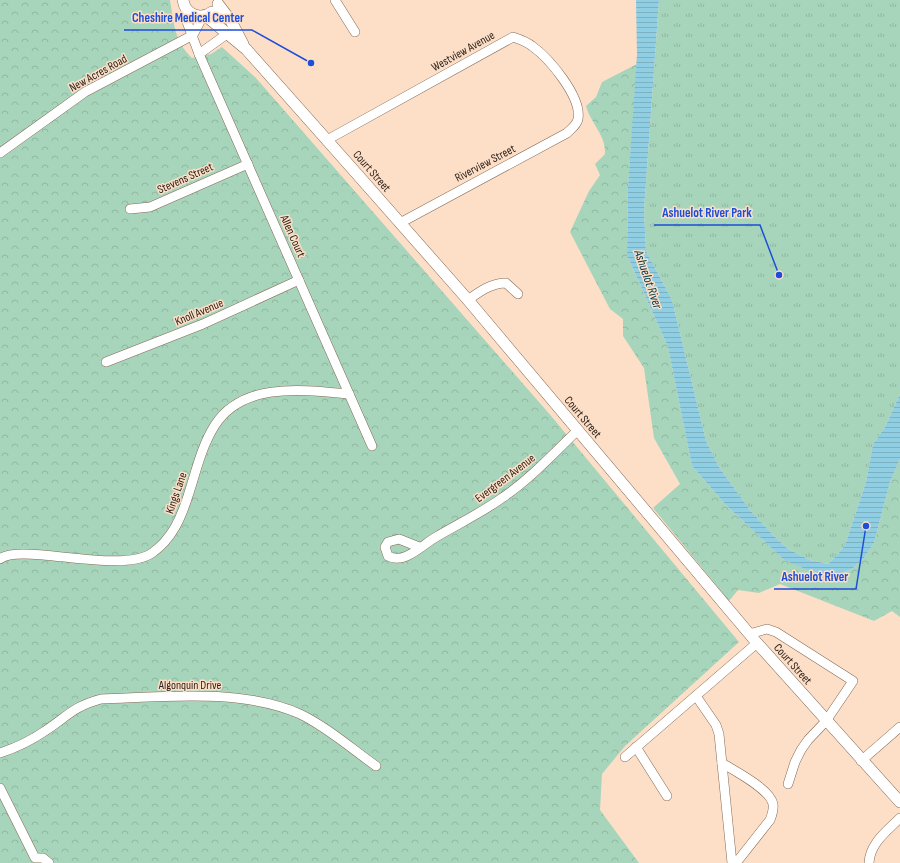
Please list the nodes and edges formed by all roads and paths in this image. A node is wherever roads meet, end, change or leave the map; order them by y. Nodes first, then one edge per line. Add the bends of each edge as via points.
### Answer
1 (334, 0) edge
2 (218, 2) edge
3 (185, 5) edge
4 (205, 16) junction
5 (355, 32) dead end
6 (227, 34) junction
7 (193, 35) junction
8 (246, 49) junction
9 (199, 54) junction
10 (578, 120) joint
11 (327, 140) junction
12 (0, 153) edge
13 (248, 164) junction
14 (130, 209) dead end
15 (400, 223) junction
16 (299, 280) junction
17 (518, 294) dead end
18 (468, 300) junction
19 (106, 362) dead end
20 (349, 394) junction
21 (577, 431) junction
22 (372, 446) dead end
23 (419, 547) dead end
24 (0, 559) edge
25 (750, 634) junction
26 (757, 643) junction
27 (696, 696) junction
28 (826, 721) junction
29 (900, 727) edge
30 (636, 748) junction
31 (0, 752) edge
32 (625, 757) dead end
33 (861, 761) junction
34 (722, 763) junction
35 (376, 766) dead end
36 (788, 784) dead end
37 (0, 788) edge
38 (666, 796) dead end
39 (900, 802) edge
40 (900, 818) edge
41 (33, 861) edge
42 (49, 863) edge
43 (732, 863) edge
44 (736, 863) edge
45 (869, 863) edge

1 - 5 street
2 - 4 main road, Court Street via 214,11
2 - 8 main road, Court Street
3 - 4 main road, Court Street via 194,15
3 - 7 street, Allen Court via 187,22
4 - 6 main road, Court Street
4 - 7 street
6 - 8 main road, Court Street
6 - 9 street
7 - 9 street, Allen Court
7 - 12 street, New Acres Road via 85,92
8 - 11 main road, Court Street
9 - 13 street, Allen Court
10 - 11 street, Westview Avenue via 575,101 557,72 532,45 513,37
10 - 15 street, Riverview Street via 567,133
11 - 15 main road, Court Street
13 - 14 street, Stevens Street via 150,207
13 - 16 street, Allen Court
15 - 18 main road, Court Street
16 - 19 street, Knoll Avenue via 203,324
16 - 20 street, Allen Court
17 - 18 street via 511,286 500,283 478,292
18 - 21 main road, Court Street
20 - 22 street, Allen Court
20 - 24 street, Kings Lane via 280,390 252,398 226,412 215,424 205,445 181,518 174,530 151,554 137,559 116,561 20,555
21 - 23 street, Evergreen Avenue via 504,497
21 - 25 main road, Court Street
25 - 26 main road, Court Street
25 - 28 street via 767,630 776,632 853,681
26 - 27 street
26 - 28 main road, Court Street
27 - 30 street
27 - 34 street via 716,725
28 - 33 main road, Court Street
28 - 36 street via 801,750
29 - 33 street
30 - 32 street
30 - 38 street
31 - 35 street, Algonquin Drive via 44,732 83,704 101,699 229,698 272,703 302,715
33 - 39 main road, Court Street
34 - 43 street
34 - 44 street via 758,787 770,797 773,804 770,820
37 - 41 street
40 - 45 street via 875,845 870,853
41 - 42 street via 43,858

